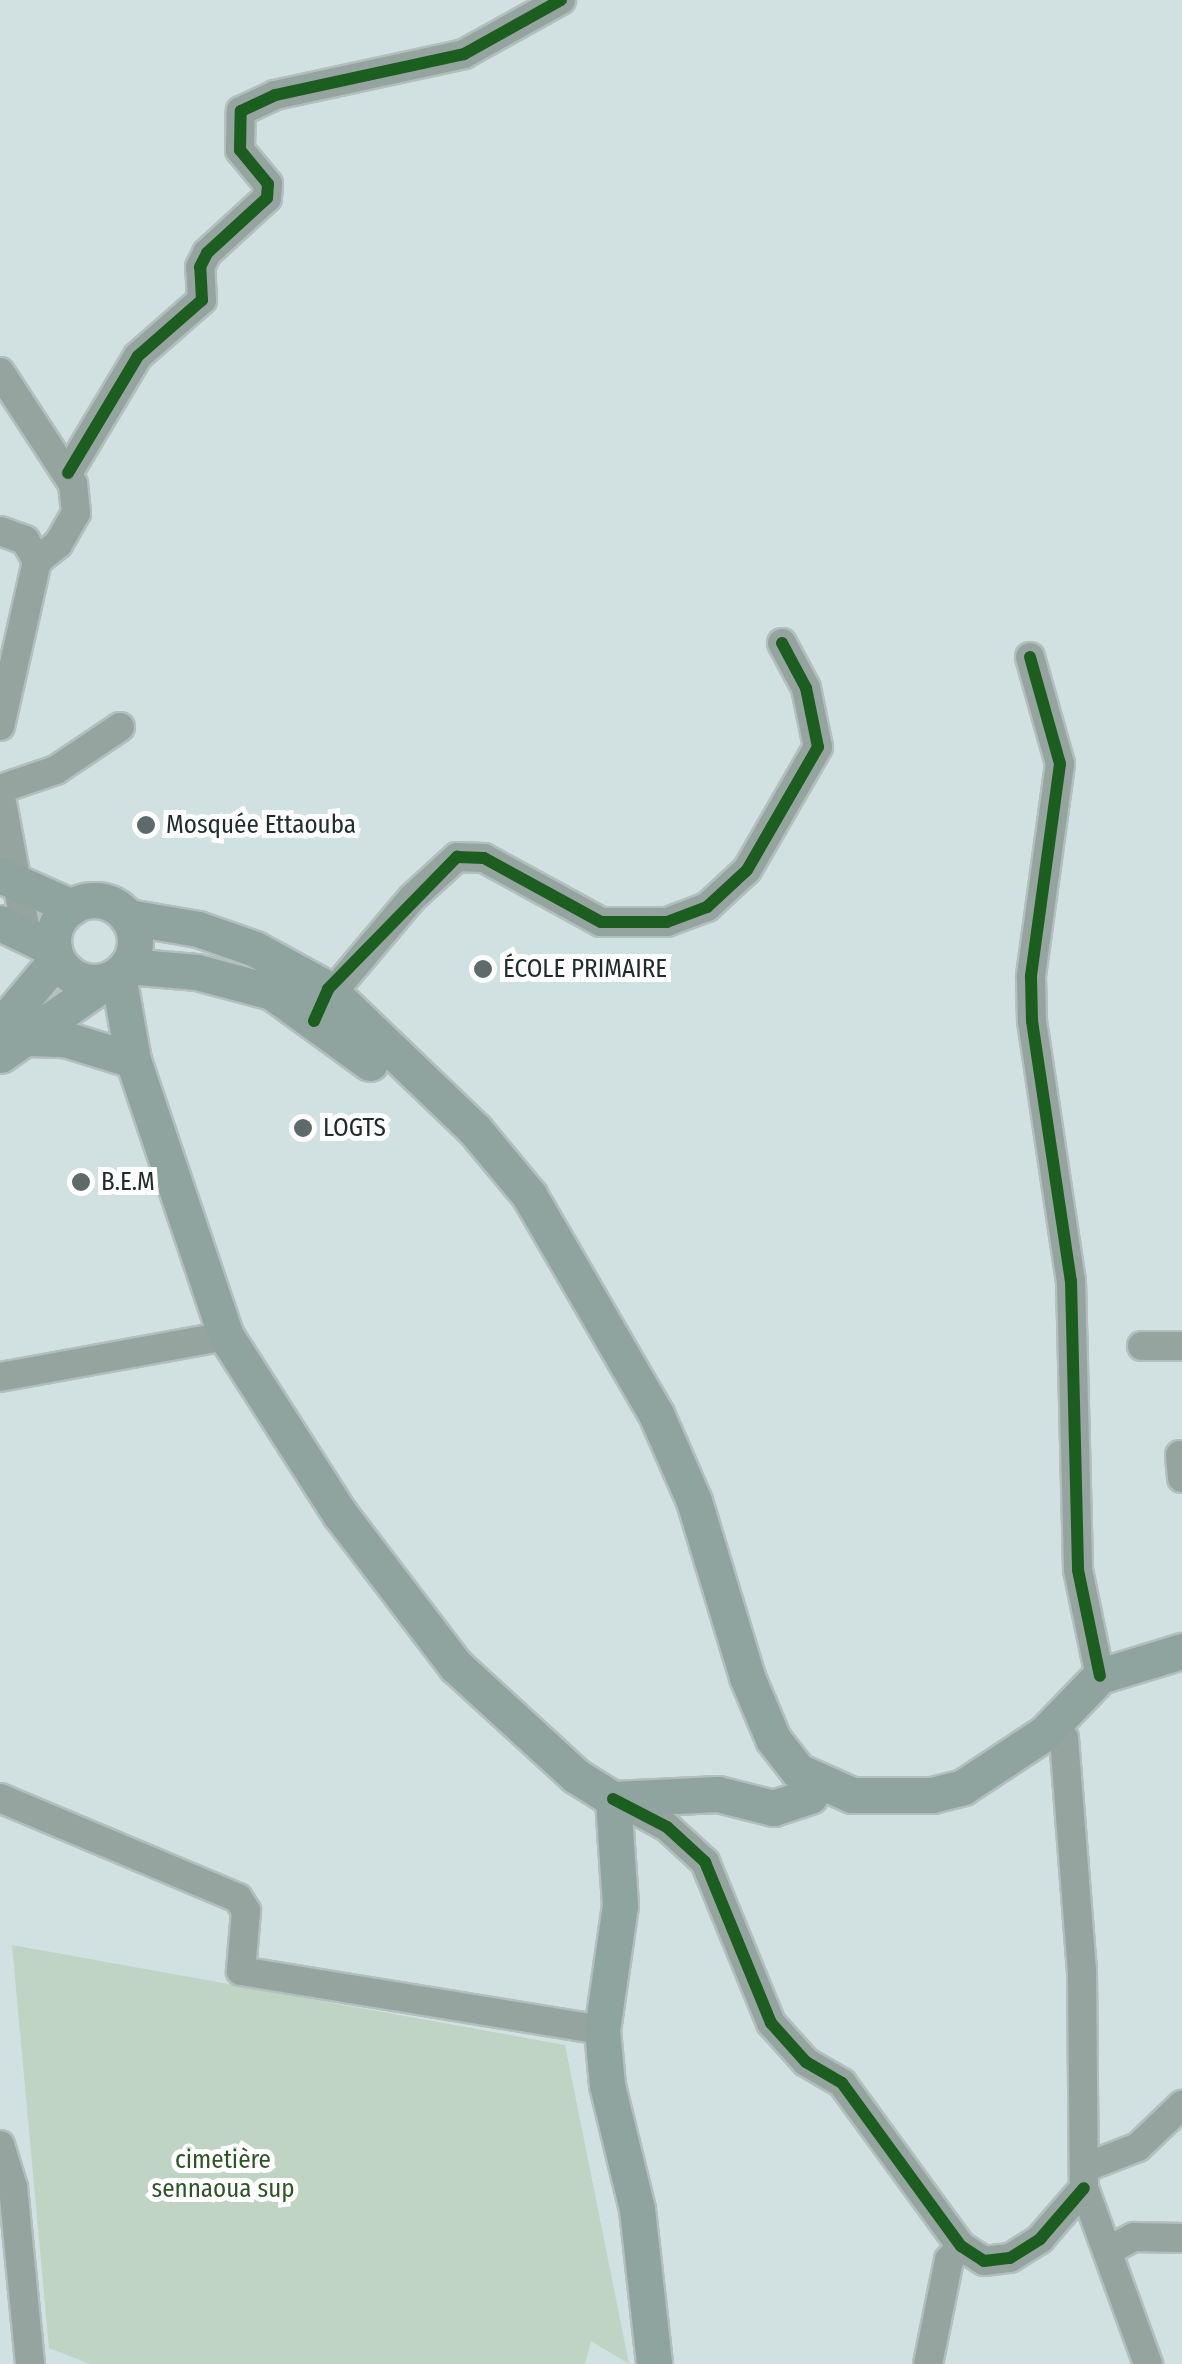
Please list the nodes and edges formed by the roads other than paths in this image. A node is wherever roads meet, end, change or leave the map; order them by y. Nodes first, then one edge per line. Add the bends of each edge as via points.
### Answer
1 (560, 0) edge
2 (0, 372) edge
3 (68, 474) junction
4 (0, 531) edge
5 (37, 561) junction
6 (782, 643) dead end
7 (1030, 657) dead end
8 (0, 726) edge
9 (120, 727) dead end
10 (0, 790) edge
11 (10, 878) edge
12 (72, 907) junction
13 (128, 918) junction
14 (34, 942) edge
15 (117, 974) junction
16 (321, 1005) junction
17 (10, 1040) edge
18 (134, 1060) junction
19 (226, 1336) junction
20 (1142, 1346) dead end
21 (1182, 1346) edge
22 (0, 1376) edge
23 (1182, 1651) edge
24 (1182, 1666) edge
25 (1100, 1676) junction
26 (1064, 1738) junction
27 (810, 1796) junction
28 (0, 1798) edge
29 (614, 1798) junction
30 (602, 2030) junction
31 (1182, 2105) edge
32 (0, 2146) edge
33 (1084, 2178) junction
34 (1182, 2238) edge
35 (961, 2246) junction
36 (1111, 2249) junction
37 (30, 2364) edge
38 (654, 2364) edge
39 (928, 2364) edge
40 (1148, 2364) edge

1 - 3 street via 464,54 274,96 241,111 240,150 268,184 267,198 207,254 200,266 202,300 138,356
2 - 3 street
3 - 5 street via 76,513 58,544
4 - 5 street via 24,540
5 - 8 street
6 - 16 street via 806,688 818,746 747,870 707,907 668,922 601,922 484,858 457,857
7 - 25 street via 1060,764 1031,976 1032,1021 1071,1281 1078,1570
9 - 10 street via 56,770
10 - 11 street
11 - 12 main road
11 - 14 street
12 - 13 main road via 96,900
12 - 14 main road
13 - 15 main road via 136,942
13 - 16 main road via 255,949
14 - 15 main road via 73,976
14 - 17 main road
15 - 16 main road via 233,979
15 - 17 main road
15 - 18 main road
16 - 25 main road via 476,1130 529,1194 576,1269 656,1414 694,1501 747,1678 774,1739 798,1770 852,1795 962,1787 1044,1734
16 - 27 main road via 518,1211 616,1371 668,1490 758,1741 777,1772
17 - 18 main road via 88,1044
18 - 19 main road
19 - 22 street
19 - 29 main road via 340,1514 456,1666 576,1776
20 - 21 street
23 - 25 main road
24 - 26 main road via 1128,1681
26 - 27 main road via 971,1807 927,1818 845,1813
26 - 33 street via 1082,1970
27 - 29 main road via 773,1808 718,1794
28 - 30 street via 238,1898 246,1911 241,1972
29 - 30 main road via 620,1905
29 - 35 street via 668,1827 704,1862 772,2023 806,2062 842,2083
30 - 38 main road via 607,2085 637,2208
31 - 33 street via 1138,2147
32 - 37 street via 13,2187
33 - 35 street via 1040,2239 1010,2258 984,2261
33 - 36 street
34 - 36 street via 1134,2236
35 - 39 street via 949,2260
36 - 40 street

